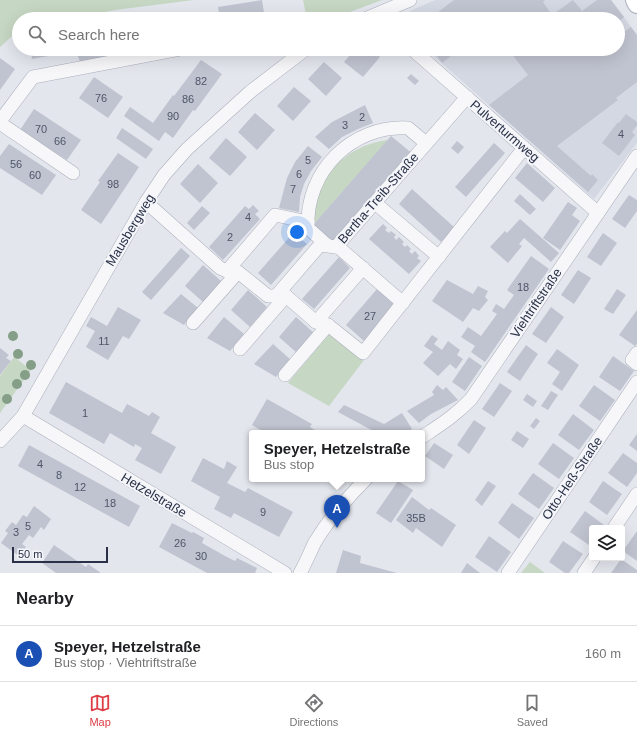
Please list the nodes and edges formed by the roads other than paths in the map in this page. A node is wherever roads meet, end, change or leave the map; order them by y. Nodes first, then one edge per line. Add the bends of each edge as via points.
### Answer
1 (410, 0) edge
2 (635, 0) edge
3 (637, 4) edge
4 (385, 12) edge
5 (143, 56) edge
6 (295, 56) edge
7 (420, 56) edge
8 (467, 97) junction
9 (0, 122) edge
10 (426, 143) junction
11 (524, 148) junction
12 (637, 156) edge
13 (73, 173) dead end
14 (146, 202) junction
15 (375, 203) junction
16 (598, 213) junction
17 (308, 222) junction
18 (328, 245) junction
19 (439, 258) junction
20 (363, 268) junction
21 (232, 271) junction
22 (281, 296) junction
23 (403, 303) junction
24 (193, 323) dead end
25 (322, 323) junction
26 (240, 349) dead end
27 (637, 353) edge
28 (637, 364) edge
29 (285, 375) dead end
30 (637, 382) edge
31 (23, 416) junction
32 (425, 435) edge
33 (0, 441) edge
34 (363, 482) edge
35 (637, 494) edge
36 (616, 525) edge
37 (592, 561) edge
38 (284, 573) edge
39 (300, 573) edge
40 (508, 573) edge
41 (584, 573) edge

1 - 4 street
2 - 3 main road
5 - 9 street via 33,77
6 - 14 street, Mausbergweg via 250,92 188,149 164,175
7 - 8 street, Pulverturmweg
8 - 10 street, Bertha-Treib-Straße
8 - 11 street, Pulverturmweg
9 - 13 street
10 - 15 street, Bertha-Treib-Straße
10 - 17 street, Bertha-Treib-Straße via 408,128 375,132 355,140 340,151 321,174 312,193
11 - 16 street, Pulverturmweg
11 - 19 street
12 - 16 street, Viehtriftstraße
14 - 21 street via 220,268
14 - 31 street, Mausbergweg
15 - 18 street, Bertha-Treib-Straße
15 - 19 street
16 - 32 street, Viehtriftstraße via 471,400 461,411
17 - 18 street, Bertha-Treib-Straße via 308,228
17 - 21 street via 275,215
18 - 20 street
18 - 22 street
19 - 23 street
20 - 23 street
20 - 25 street
21 - 22 street via 268,296
21 - 24 street
22 - 25 street
22 - 26 street
23 - 25 street via 363,353
25 - 29 street
27 - 28 street via 632,360
30 - 40 street, Otto-Heß-Straße
31 - 33 street, Mausbergweg
31 - 38 street, Hetzelstraße
34 - 39 street via 348,497 315,542
35 - 36 street
37 - 41 street

